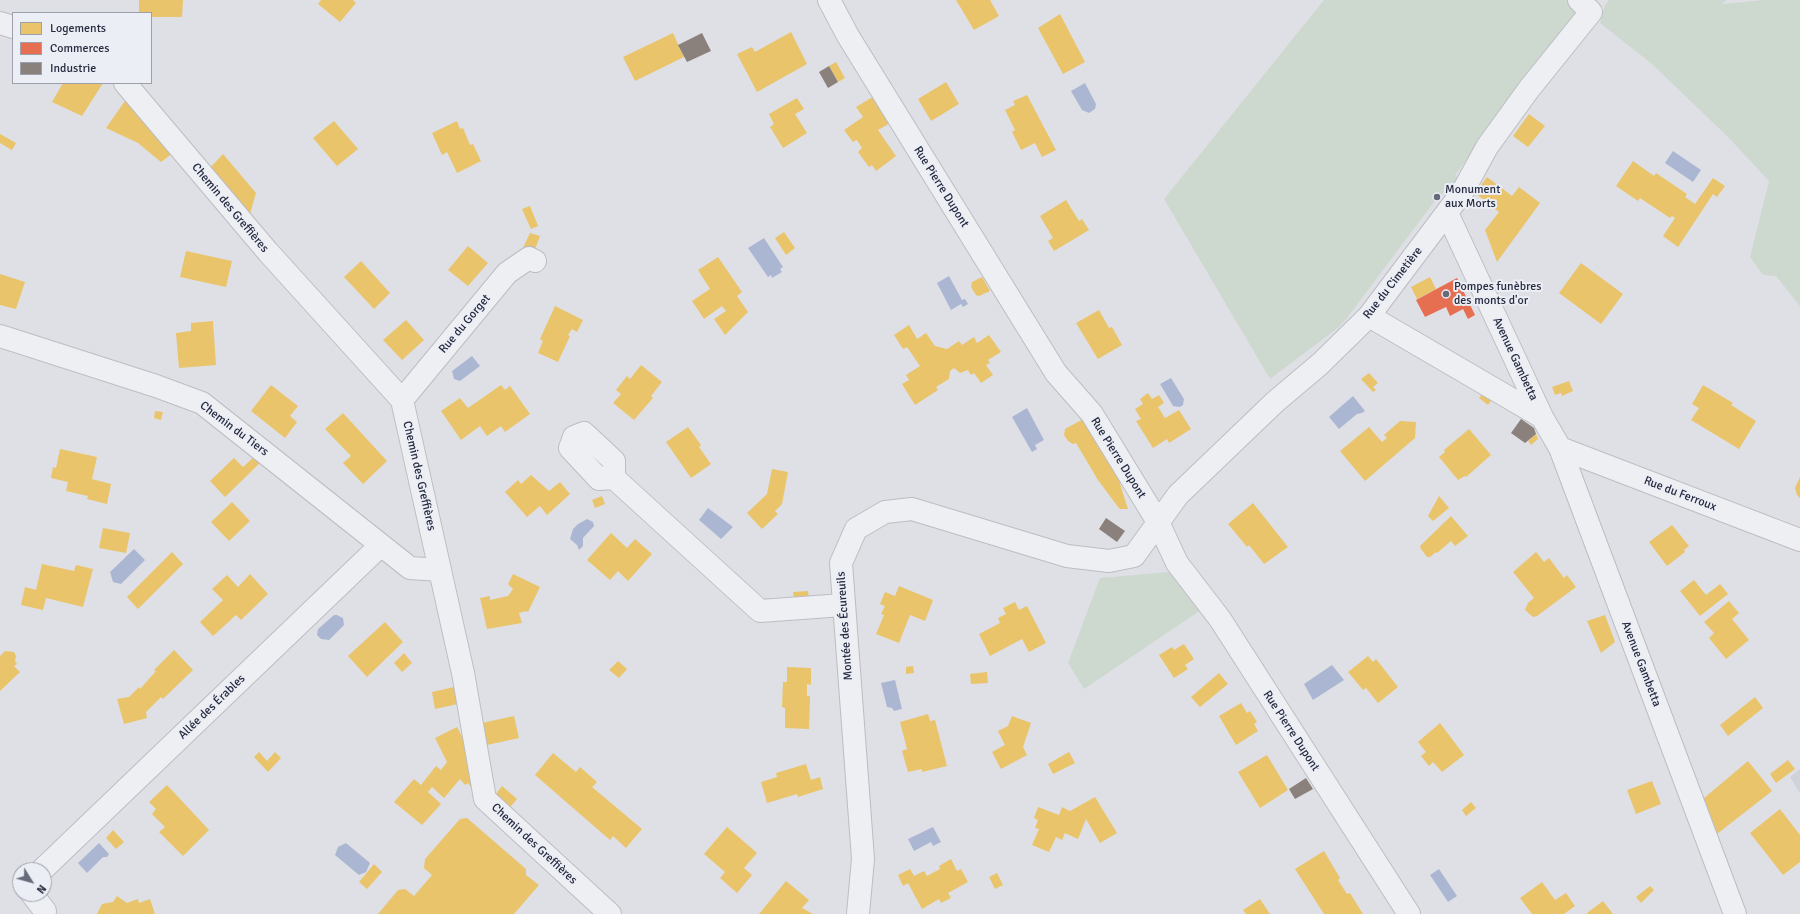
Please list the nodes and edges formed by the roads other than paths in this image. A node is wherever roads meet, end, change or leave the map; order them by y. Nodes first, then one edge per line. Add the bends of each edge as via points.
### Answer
1 (829, 0) edge
2 (1585, 6) edge
3 (0, 23) edge
4 (12, 27) edge
5 (126, 84) edge
6 (1447, 213) junction
7 (535, 261) dead end
8 (1369, 316) junction
9 (0, 336) edge
10 (402, 400) junction
11 (1542, 417) junction
12 (1560, 448) junction
13 (614, 478) dead end
14 (1158, 522) junction
15 (1800, 540) edge
16 (381, 545) junction
17 (440, 570) junction
18 (843, 605) junction
19 (50, 862) edge
20 (38, 902) edge
21 (45, 911) dead end
22 (610, 914) edge
23 (858, 914) edge
24 (1409, 914) edge
25 (1735, 914) edge

1 - 14 street, Rue Pierre Dupont via 848,36 1056,373 1092,414
2 - 6 street, Rue du Cimetière via 1487,147 1469,182
3 - 4 street
5 - 10 street, Chemin des Greffières via 268,252
6 - 8 street, Rue du Cimetière
6 - 11 street, Avenue Gambetta
7 - 10 street, Rue du Gorget via 529,258 507,273
8 - 11 street, Avenue Gambetta
8 - 14 street, Rue du Cimetière via 1178,495
9 - 16 street, Chemin du Tiers via 202,403
10 - 17 street, Chemin des Greffières
11 - 12 street, Avenue Gambetta
12 - 15 street, Rue du Ferroux
12 - 25 street, Avenue Gambetta
13 - 18 street via 760,611
14 - 18 street, Montée des Écureuils via 1134,556 1109,561 1067,556 912,509 885,512 856,529 840,563
14 - 24 street, Rue Pierre Dupont via 1177,563 1220,619
16 - 17 street, Chemin du Tiers via 410,568
16 - 19 street, Allée des Érables
17 - 22 street, Chemin des Greffières via 463,673 485,799
18 - 23 street, Montée des Écureuils via 863,859
20 - 21 street

